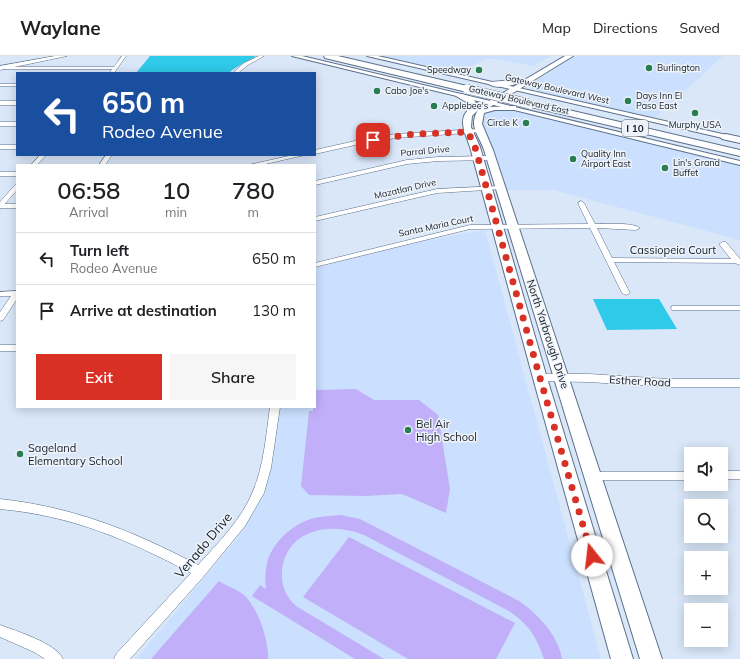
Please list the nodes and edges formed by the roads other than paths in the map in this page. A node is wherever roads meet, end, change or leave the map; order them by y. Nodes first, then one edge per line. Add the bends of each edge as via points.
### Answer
1 (64, 56) edge
2 (124, 56) edge
3 (262, 56) edge
4 (294, 56) edge
5 (317, 56) edge
6 (328, 56) edge
7 (342, 56) edge
8 (351, 56) edge
9 (370, 56) edge
10 (558, 56) edge
11 (570, 56) edge
12 (2, 68) edge
13 (115, 68) junction
14 (112, 72) edge
15 (236, 72) edge
16 (444, 73) junction
17 (398, 81) junction
18 (491, 83) junction
19 (0, 85) edge
20 (16, 85) edge
21 (517, 85) junction
22 (467, 92) junction
23 (533, 98) junction
24 (488, 102) junction
25 (0, 103) edge
26 (16, 103) edge
27 (511, 108) junction
28 (477, 110) junction
29 (0, 124) edge
30 (16, 124) edge
31 (479, 131) junction
32 (468, 132) junction
33 (726, 137) joint
34 (740, 140) edge
35 (0, 147) edge
36 (16, 147) edge
37 (740, 148) edge
38 (316, 152) edge
39 (740, 153) edge
40 (42, 156) edge
41 (299, 156) edge
42 (485, 158) junction
43 (740, 162) edge
44 (275, 163) edge
45 (35, 164) edge
46 (264, 164) edge
47 (0, 174) edge
48 (16, 174) edge
49 (316, 183) edge
50 (16, 187) edge
51 (493, 188) junction
52 (581, 203) dead end
53 (0, 206) edge
54 (16, 206) edge
55 (316, 219) edge
56 (497, 226) junction
57 (513, 226) junction
58 (592, 226) junction
59 (636, 228) dead end
60 (723, 244) dead end
61 (610, 260) junction
62 (739, 263) edge
63 (316, 265) edge
64 (511, 274) junction
65 (528, 275) junction
66 (626, 293) dead end
67 (0, 294) edge
68 (16, 294) edge
69 (16, 295) edge
70 (675, 308) dead end
71 (740, 308) edge
72 (0, 318) edge
73 (0, 348) edge
74 (16, 348) edge
75 (540, 378) junction
76 (562, 378) junction
77 (740, 383) edge
78 (275, 408) edge
79 (740, 475) edge
80 (594, 476) junction
81 (684, 476) edge
82 (728, 476) edge
83 (0, 504) edge
84 (200, 572) junction
85 (0, 631) edge
86 (56, 659) edge
87 (121, 659) edge
88 (622, 659) edge
89 (652, 659) edge

1 - 12 street
2 - 13 street
3 - 15 street
4 - 17 main road, Gateway Boulevard East
5 - 17 highway
6 - 22 highway, I 10
7 - 22 highway, I 10
8 - 16 highway
9 - 16 main road, Gateway Boulevard West
10 - 21 main road
11 - 21 main road
12 - 13 street
13 - 14 street
16 - 18 main road, Gateway Boulevard West
17 - 22 main road, Gateway Boulevard East
18 - 21 main road
18 - 21 main road, Gateway Boulevard West
18 - 22 main road via 494,89 483,96
19 - 20 street
21 - 23 main road via 525,88
21 - 24 main road
22 - 23 highway, I 10, bridge
22 - 24 main road, Gateway Boulevard East
22 - 28 main road
23 - 27 main road, Gateway Boulevard West via 517,94 506,101 505,104
23 - 33 main road, Gateway Boulevard West
23 - 37 highway, I 10
23 - 39 highway, I 10
24 - 27 main road, Gateway Boulevard East
24 - 28 main road
25 - 26 street
27 - 28 main road
27 - 43 main road, Gateway Boulevard East
28 - 31 main road, North Yarbrough Drive
28 - 32 main road via 467,118
29 - 30 street
31 - 32 street
31 - 42 main road, North Yarbrough Drive via 486,143
32 - 38 street via 389,137
32 - 42 main road, North Yarbrough Drive via 475,147
33 - 34 highway
35 - 36 street
40 - 45 street
41 - 44 street
42 - 49 street, Parral Drive via 407,162
42 - 51 main road, North Yarbrough Drive
44 - 46 street
47 - 48 street
50 - 53 street
51 - 55 street, Mazatlan Drive via 437,191
51 - 56 main road, North Yarbrough Drive
51 - 57 main road, North Yarbrough Drive
52 - 58 street
53 - 54 street
56 - 57 street, Santa Maria Court
56 - 63 street, Santa Maria Court via 462,229
56 - 64 main road, North Yarbrough Drive
57 - 58 street, Santa Maria Court
57 - 65 main road, North Yarbrough Drive
58 - 59 street, Santa Maria Court
58 - 61 street
60 - 62 street
61 - 62 street, Cassiopeia Court
61 - 66 street
64 - 65 main road
64 - 75 main road, North Yarbrough Drive
65 - 76 main road, North Yarbrough Drive
67 - 68 street
69 - 72 street
70 - 71 street
73 - 74 street
75 - 76 street, Esther Road
75 - 88 main road, North Yarbrough Drive
76 - 77 street, Esther Road
76 - 80 main road, North Yarbrough Drive
78 - 84 street, Venado Drive via 266,468 258,493 241,523
79 - 82 street
80 - 81 street
80 - 89 main road, North Yarbrough Drive
83 - 84 street via 49,510 85,519 156,548
84 - 87 street, Venado Drive
85 - 86 street via 39,647

